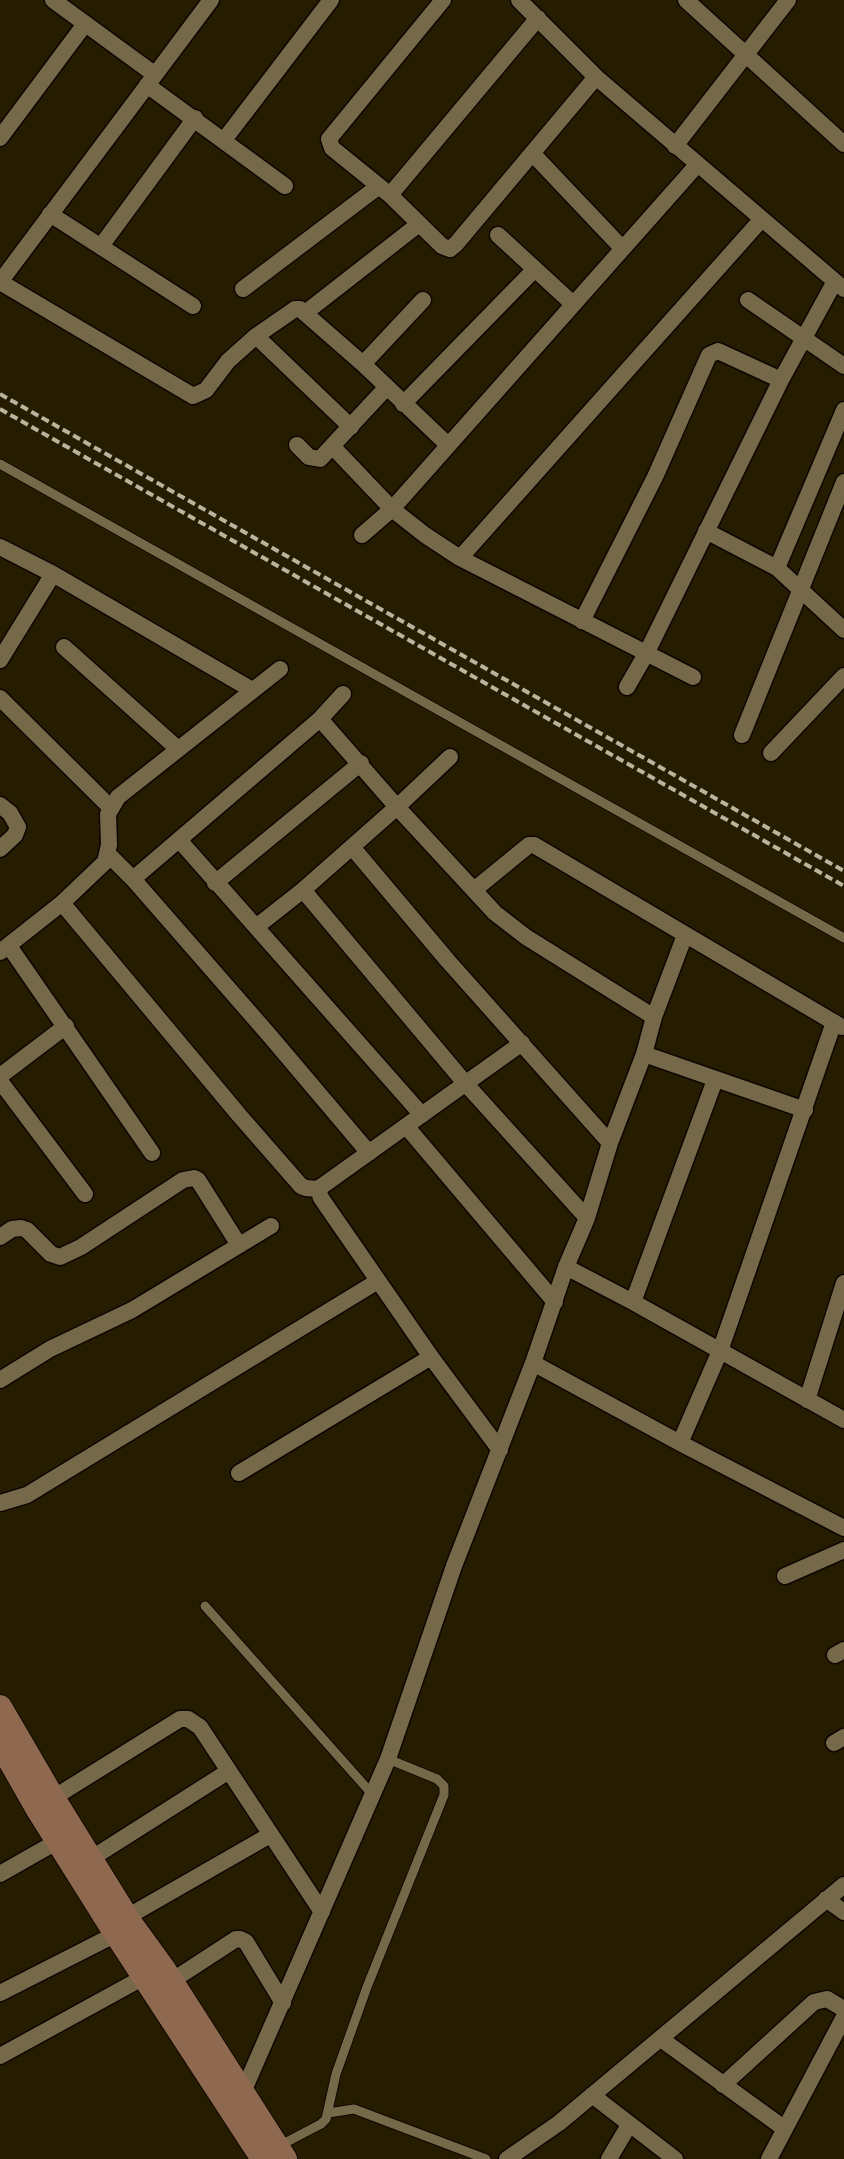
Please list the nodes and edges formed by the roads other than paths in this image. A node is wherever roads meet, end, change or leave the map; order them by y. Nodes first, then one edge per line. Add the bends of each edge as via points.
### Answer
1 (53, 0) edge
2 (210, 0) edge
3 (331, 0) edge
4 (443, 0) edge
5 (519, 0) edge
6 (686, 0) edge
7 (788, 0) edge
8 (538, 18) junction
9 (85, 24) junction
10 (747, 54) junction
11 (596, 77) junction
12 (150, 80) junction
13 (195, 118) junction
14 (0, 138) edge
15 (224, 140) junction
16 (844, 144) edge
17 (675, 146) junction
18 (532, 153) junction
19 (697, 165) junction
20 (285, 186) dead end
21 (384, 191) junction
22 (50, 214) junction
23 (761, 220) junction
24 (419, 224) junction
25 (498, 235) dead end
26 (100, 246) junction
27 (622, 248) junction
28 (535, 269) junction
29 (0, 282) edge
30 (839, 286) edge
31 (243, 289) dead end
32 (423, 300) dead end
33 (748, 300) dead end
34 (573, 304) junction
35 (193, 306) dead end
36 (305, 313) junction
37 (256, 336) junction
38 (802, 339) junction
39 (363, 364) junction
40 (844, 366) edge
41 (781, 380) junction
42 (386, 388) junction
43 (403, 404) junction
44 (844, 410) edge
45 (351, 427) junction
46 (297, 445) dead end
47 (448, 445) junction
48 (333, 447) junction
49 (0, 464) edge
50 (844, 482) edge
51 (392, 509) junction
52 (706, 531) junction
53 (362, 535) dead end
54 (0, 547) edge
55 (460, 558) junction
56 (777, 568) junction
57 (53, 574) junction
58 (801, 591) junction
59 (582, 621) junction
60 (844, 630) edge
61 (64, 647) dead end
62 (646, 654) junction
63 (0, 660) edge
64 (280, 669) dead end
65 (844, 676) edge
66 (693, 677) dead end
67 (627, 688) dead end
68 (252, 690) junction
69 (343, 694) dead end
70 (0, 698) edge
71 (320, 718) junction
72 (742, 735) dead end
73 (178, 749) junction
74 (771, 753) dead end
75 (450, 758) dead end
76 (361, 763) junction
77 (0, 805) edge
78 (110, 807) junction
79 (398, 807) junction
80 (180, 840) junction
81 (352, 847) junction
82 (0, 849) edge
83 (108, 854) junction
84 (133, 879) junction
85 (215, 883) junction
86 (303, 890) junction
87 (474, 890) junction
88 (62, 904) junction
89 (256, 927) junction
90 (685, 935) junction
91 (844, 938) edge
92 (5, 949) edge
93 (654, 1017) junction
94 (839, 1025) edge
95 (66, 1026) junction
96 (522, 1043) junction
97 (644, 1054) junction
98 (0, 1076) edge
99 (716, 1080) junction
100 (0, 1081) edge
101 (465, 1083) junction
102 (805, 1110) junction
103 (422, 1115) junction
104 (406, 1126) junction
105 (610, 1143) junction
106 (152, 1153) dead end
107 (369, 1153) junction
108 (318, 1190) junction
109 (85, 1194) dead end
110 (587, 1218) junction
111 (271, 1226) dead end
112 (0, 1237) edge
113 (239, 1245) junction
114 (566, 1267) junction
115 (378, 1281) junction
116 (844, 1283) edge
117 (555, 1302) junction
118 (634, 1302) junction
119 (720, 1351) junction
120 (431, 1357) junction
121 (533, 1363) junction
122 (0, 1380) edge
123 (807, 1400) junction
124 (844, 1420) edge
125 (680, 1443) junction
126 (500, 1450) junction
127 (239, 1473) dead end
128 (0, 1504) edge
129 (844, 1528) edge
130 (844, 1550) edge
131 (785, 1576) dead end
132 (205, 1606) dead end
133 (0, 1707) edge
134 (2, 1752) edge
135 (388, 1759) junction
136 (229, 1771) junction
137 (372, 1794) junction
138 (53, 1798) junction
139 (270, 1835) junction
140 (58, 1841) junction
141 (92, 1858) junction
142 (0, 1874) edge
143 (844, 1885) edge
144 (826, 1899) junction
145 (322, 1912) junction
146 (844, 1912) edge
147 (122, 1925) junction
148 (144, 1978) junction
149 (170, 1982) junction
150 (0, 1993) edge
151 (283, 2003) junction
152 (844, 2009) edge
153 (844, 2017) edge
154 (661, 2039) junction
155 (0, 2056) edge
156 (724, 2085) junction
157 (592, 2095) junction
158 (238, 2103) junction
159 (328, 2112) junction
160 (628, 2124) junction
161 (786, 2129) junction
162 (275, 2155) edge
163 (486, 2159) edge
164 (507, 2159) edge
165 (609, 2159) edge
166 (676, 2159) edge
167 (769, 2159) edge

1 - 9 street
2 - 12 street
3 - 15 street
4 - 21 street via 329,139 332,148
5 - 8 street
6 - 10 street
7 - 10 street
8 - 11 street
8 - 21 street
9 - 12 street
9 - 14 street
10 - 16 street
10 - 17 street
11 - 17 street
11 - 18 street
12 - 13 street
12 - 22 street
13 - 15 street
13 - 26 street
15 - 20 street
17 - 19 street
18 - 24 street via 453,247 447,249 442,246
18 - 27 street
19 - 23 street
19 - 27 street
21 - 24 street
21 - 31 street
22 - 26 street
22 - 29 street
23 - 30 street
23 - 55 street
24 - 36 street
25 - 28 street
26 - 35 street
27 - 34 street
28 - 34 street
28 - 43 street
29 - 37 street via 189,395 197,396 206,390 228,361
30 - 38 street
32 - 39 street
33 - 38 street
34 - 47 street
36 - 37 street via 295,308
36 - 39 street
37 - 45 street
38 - 40 street
38 - 41 street
39 - 42 street
41 - 52 street
41 - 59 street via 718,351 710,354 655,477
42 - 43 street
42 - 45 street
43 - 47 street
44 - 56 street
45 - 48 street
46 - 48 street via 317,460
47 - 51 street
48 - 51 street
49 - 91 lane
50 - 58 street
51 - 53 street
51 - 55 street
52 - 56 street
52 - 62 street
54 - 57 street
55 - 59 street
56 - 58 street
57 - 63 street
57 - 68 street
58 - 60 street
58 - 72 street
59 - 62 street
61 - 73 street
62 - 66 street
62 - 67 street
64 - 68 street
65 - 74 street
68 - 73 street
69 - 71 street
70 - 78 street
71 - 76 street
71 - 80 street
73 - 78 street
75 - 79 street
76 - 79 street
76 - 85 street
77 - 82 street via 18,827 15,835
78 - 83 street
79 - 81 street
79 - 87 street
80 - 84 street
80 - 85 street
81 - 86 street
81 - 96 street
83 - 84 street
83 - 88 street via 98,870
84 - 107 street
85 - 89 street
86 - 89 street
86 - 101 street
87 - 90 street via 528,845 534,845
87 - 93 street via 526,937
88 - 92 street
88 - 108 street via 302,1186
89 - 103 street
90 - 93 street
90 - 94 street
92 - 95 street
93 - 97 street
94 - 102 street
95 - 98 street
95 - 106 street
96 - 101 street
96 - 105 street
97 - 99 street
97 - 105 street
99 - 102 street
99 - 118 street
100 - 109 street
101 - 103 street
101 - 110 street
102 - 119 street
103 - 104 street
104 - 107 street
104 - 117 street
105 - 110 street
107 - 108 street
108 - 115 street
110 - 114 street
111 - 113 street
112 - 113 street via 12,1229 27,1230 51,1254 60,1257 81,1247 183,1180 194,1178
113 - 122 street via 132,1310 50,1349
114 - 117 street
114 - 118 street
115 - 120 street
115 - 128 street via 27,1495
116 - 123 street
117 - 121 street
118 - 119 street
119 - 123 street
119 - 125 street
120 - 126 street
120 - 127 street
121 - 125 street
121 - 126 street
123 - 124 street
125 - 129 street
126 - 135 street via 454,1566
130 - 131 street
132 - 137 lane
133 - 138 main road
134 - 140 main road
135 - 137 street
135 - 159 lane via 437,1779 444,1786 444,1795 367,1987 336,2074
136 - 138 street via 200,1727 184,1718
136 - 139 street
136 - 141 street
137 - 145 street
138 - 141 main road
139 - 145 street
139 - 147 street
140 - 142 street
140 - 147 main road
141 - 147 main road
143 - 144 street
144 - 146 street
144 - 154 street
145 - 151 street
147 - 148 main road
147 - 149 main road
147 - 150 street
148 - 155 street
148 - 158 main road
149 - 151 street via 240,1939 246,1942
149 - 158 main road
151 - 158 street
152 - 156 street via 827,1999 814,2002
153 - 161 street
154 - 156 street
154 - 157 street
156 - 161 street
157 - 160 street
157 - 164 street via 559,2123
158 - 162 main road
159 - 162 lane via 321,2124
159 - 163 lane via 354,2110
160 - 165 street
160 - 166 street
161 - 167 street

